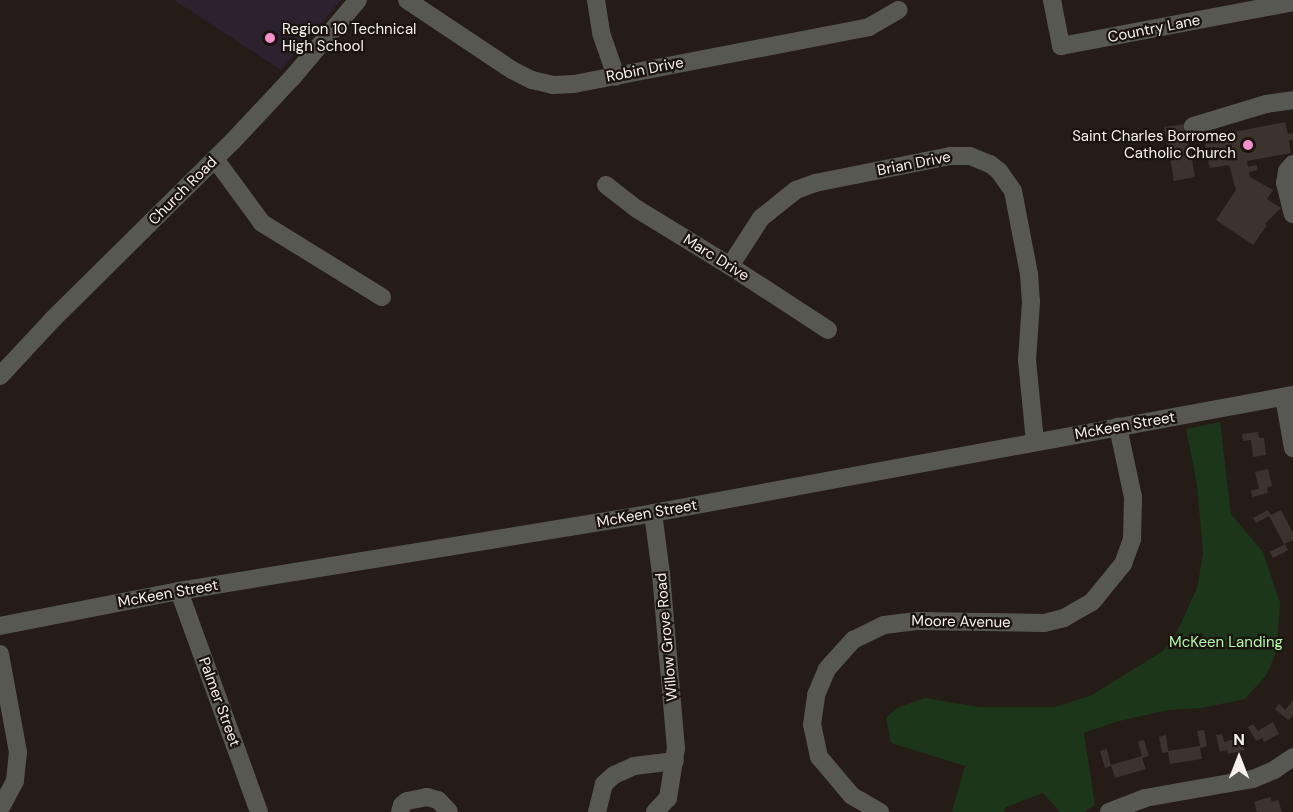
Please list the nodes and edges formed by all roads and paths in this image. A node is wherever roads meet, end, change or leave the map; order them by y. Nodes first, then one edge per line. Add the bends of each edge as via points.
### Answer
1 (358, 0) edge
2 (407, 0) edge
3 (596, 0) edge
4 (1052, 0) edge
5 (1293, 2) edge
6 (898, 10) dead end
7 (616, 76) junction
8 (1293, 100) edge
9 (1193, 126) dead end
10 (215, 159) junction
11 (1293, 164) edge
12 (606, 185) dead end
13 (1293, 214) edge
14 (730, 266) junction
15 (382, 297) dead end
16 (828, 330) dead end
17 (0, 376) edge
18 (1289, 396) edge
19 (1118, 427) junction
20 (1035, 442) junction
21 (1293, 448) edge
22 (653, 513) junction
23 (179, 591) junction
24 (0, 626) edge
25 (0, 654) edge
26 (1293, 757) edge
27 (675, 761) junction
28 (1159, 804) edge
29 (671, 805) edge
30 (0, 809) edge
31 (259, 812) edge
32 (400, 812) edge
33 (449, 812) edge
34 (597, 812) edge
35 (655, 812) edge
36 (880, 812) edge
37 (1109, 812) edge

1 - 10 street, Church Road via 292,78
2 - 7 street, Robin Drive via 532,80 553,85
3 - 7 street via 604,47
4 - 5 street, Country Lane via 1061,46
6 - 7 street, Robin Drive via 868,27
8 - 9 street
10 - 15 street via 262,223
10 - 17 street, Church Road
11 - 13 street via 1285,183
12 - 14 street, Marc Drive via 637,209
14 - 16 street, Marc Drive
14 - 20 street, Brian Drive via 761,218 796,190 950,156 970,156 990,164 1013,191 1029,274 1027,360
18 - 19 street, McKeen Street
18 - 21 street
19 - 20 street, McKeen Street
19 - 36 street, Moore Avenue via 1133,497 1132,539 1123,564 1092,602 1064,618 1044,623 906,621 884,625 853,640 827,669 816,695 812,725 819,757 852,796
20 - 22 street, McKeen Street
22 - 23 street, McKeen Street
22 - 27 street, Willow Grove Road
23 - 24 street, McKeen Street
23 - 31 street, Palmer Street
25 - 30 street via 18,752 15,782
26 - 28 street via 1274,770 1242,782
27 - 29 street, Willow Grove Road
27 - 34 street via 634,766 614,775 604,784
28 - 37 street
29 - 35 street, Willow Grove Road
32 - 33 street via 407,801 427,797 438,800

